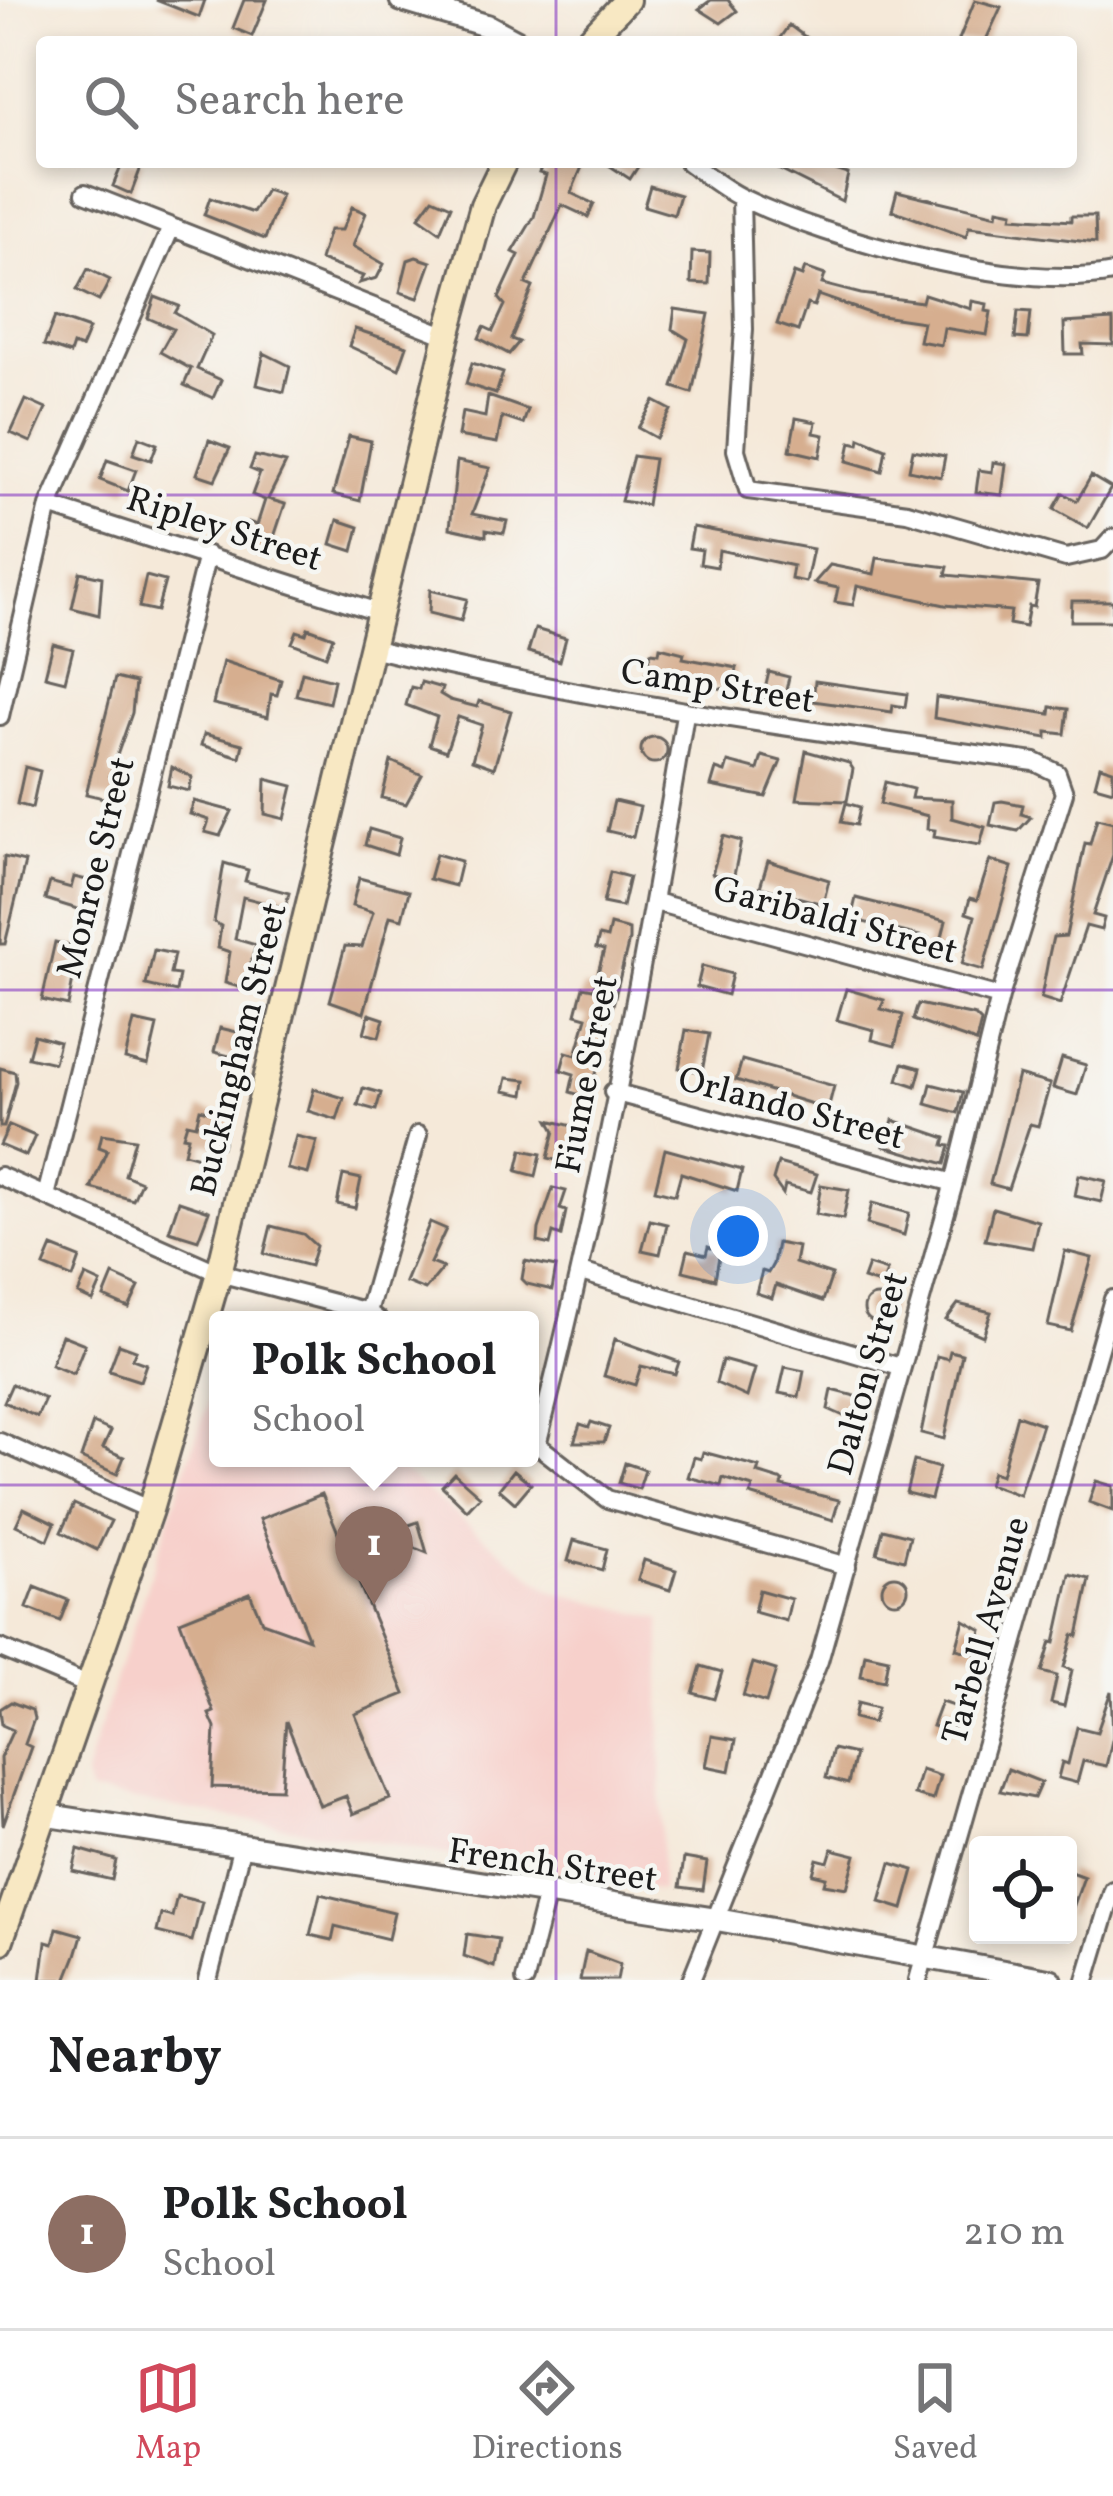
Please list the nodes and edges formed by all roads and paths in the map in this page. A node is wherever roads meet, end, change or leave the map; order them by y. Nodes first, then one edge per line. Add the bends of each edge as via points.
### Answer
1 (401, 0) edge
2 (627, 0) edge
3 (507, 36) edge
4 (593, 36) edge
5 (501, 168) edge
6 (697, 168) edge
7 (85, 193) dead end
8 (741, 198) junction
9 (170, 230) junction
10 (1113, 273) edge
11 (447, 336) junction
12 (49, 506) junction
13 (1113, 538) edge
14 (207, 554) junction
15 (381, 613) junction
16 (371, 649) junction
17 (685, 714) junction
18 (0, 716) edge
19 (1057, 773) joint
20 (655, 902) junction
21 (1000, 997) junction
22 (613, 1092) junction
23 (418, 1135) dead end
24 (0, 1176) edge
25 (954, 1183) junction
26 (46, 1196) junction
27 (581, 1272) junction
28 (220, 1273) junction
29 (1113, 1299) edge
30 (355, 1311) edge
31 (374, 1311) edge
32 (900, 1366) junction
33 (539, 1421) edge
34 (0, 1442) edge
35 (539, 1447) edge
36 (150, 1510) junction
37 (847, 1566) junction
38 (0, 1648) edge
39 (90, 1686) junction
40 (46, 1815) junction
41 (241, 1850) junction
42 (1113, 1890) edge
43 (546, 1897) junction
44 (714, 1918) junction
45 (0, 1942) edge
46 (921, 1969) edge
47 (208, 1980) edge
48 (525, 1980) edge
49 (691, 1980) edge
50 (1051, 1980) edge
51 (1085, 1980) edge

1 - 3 street
2 - 4 main road
5 - 11 main road, Buckingham Street
6 - 8 street
7 - 9 street
8 - 10 street via 872,243 1006,276
8 - 13 street via 745,329 736,450 748,490 907,512 1066,557 1102,550
9 - 11 street
9 - 12 street
11 - 15 main road, Buckingham Street
12 - 14 street, Ripley Street
12 - 18 street
14 - 15 street, Ripley Street
14 - 26 street, Monroe Street
15 - 16 main road, Buckingham Street
16 - 17 street, Camp Street
16 - 28 main road, Buckingham Street
17 - 19 street, Camp Street via 1035,762
17 - 20 street, Fiume Street
19 - 21 street, Dalton Street via 1064,793
20 - 21 street, Garibaldi Street
20 - 22 street, Fiume Street
21 - 25 street, Dalton Street
22 - 25 street, Orlando Street
22 - 27 street, Fiume Street
23 - 31 street
24 - 26 street
25 - 32 street, Dalton Street
26 - 28 street
27 - 32 street
27 - 33 street, Fiume Street
28 - 30 street
28 - 36 main road, Buckingham Street
29 - 46 street, Tarbell Avenue
32 - 37 street, Dalton Street
34 - 36 street
35 - 37 street via 608,1499
36 - 39 main road, Buckingham Street
37 - 44 street, Dalton Street via 819,1661
38 - 39 street
39 - 40 main road, Buckingham Street
40 - 41 street, French Street
40 - 45 main road, Buckingham Street
41 - 43 street, French Street
41 - 47 street
42 - 51 street
43 - 44 street, French Street
43 - 48 street
44 - 46 street, French Street
44 - 49 street, Dalton Street
46 - 50 street, French Street

